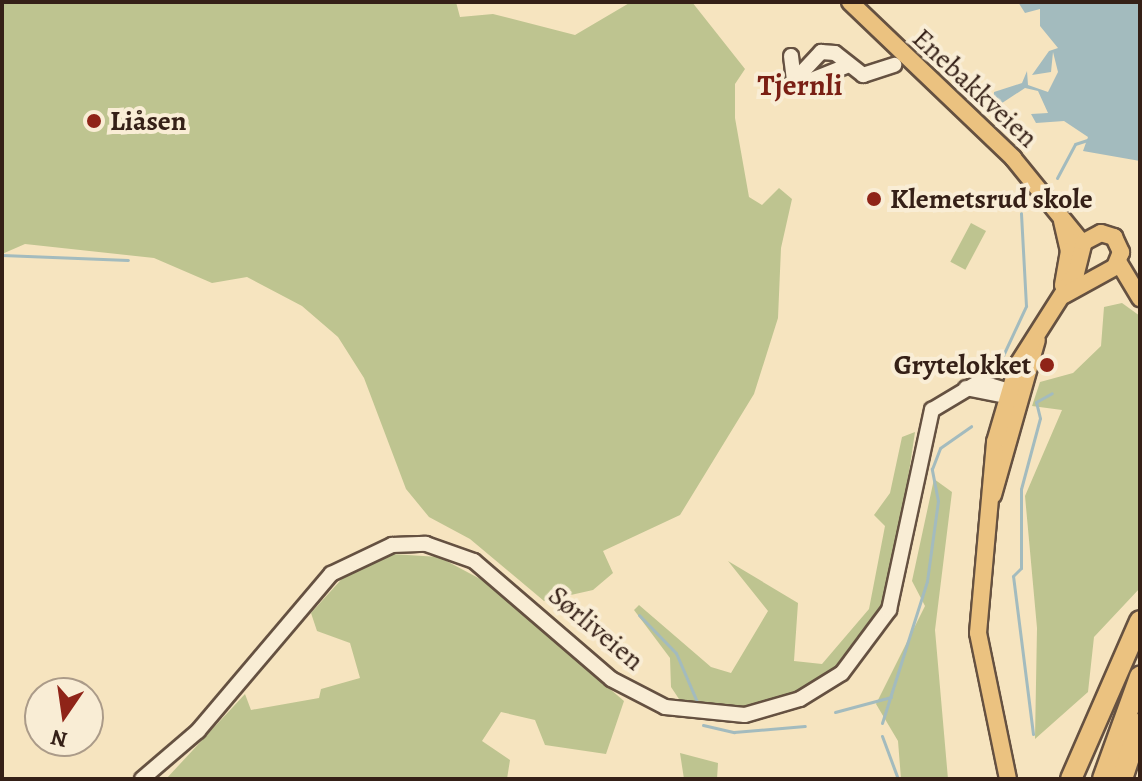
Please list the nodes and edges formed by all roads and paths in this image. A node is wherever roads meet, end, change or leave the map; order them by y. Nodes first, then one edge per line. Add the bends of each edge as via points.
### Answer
1 (850, 2) edge
2 (791, 56) dead end
3 (849, 65) junction
4 (894, 65) dead end
5 (809, 81) dead end
6 (1060, 209) junction
7 (1089, 239) junction
8 (1082, 262) junction
9 (1107, 270) junction
10 (1138, 296) edge
11 (1062, 298) junction
12 (1012, 394) junction
13 (1140, 621) edge
14 (1140, 677) edge
15 (1140, 724) edge
16 (142, 779) edge
17 (1008, 779) edge
18 (1071, 779) edge
19 (1103, 779) edge
20 (1122, 779) edge

1 - 6 main road, Enebakkveien
2 - 3 street via 794,81 816,53 835,53
3 - 4 street via 866,76
3 - 5 street
6 - 7 main road, Enebakkveien
6 - 11 main road via 1069,251
7 - 8 main road
7 - 9 main road, Enebakkveien via 1114,237
8 - 9 main road
8 - 11 main road
9 - 10 main road
9 - 11 main road
11 - 12 main road via 1038,335
12 - 16 street, Sørliveien via 966,388 942,399 923,431 900,575 878,631 842,673 800,699 745,715 665,707 611,679 474,561 426,544 392,545 331,574 198,731
12 - 17 main road via 988,506 978,633
13 - 18 highway
14 - 19 highway
15 - 20 highway

